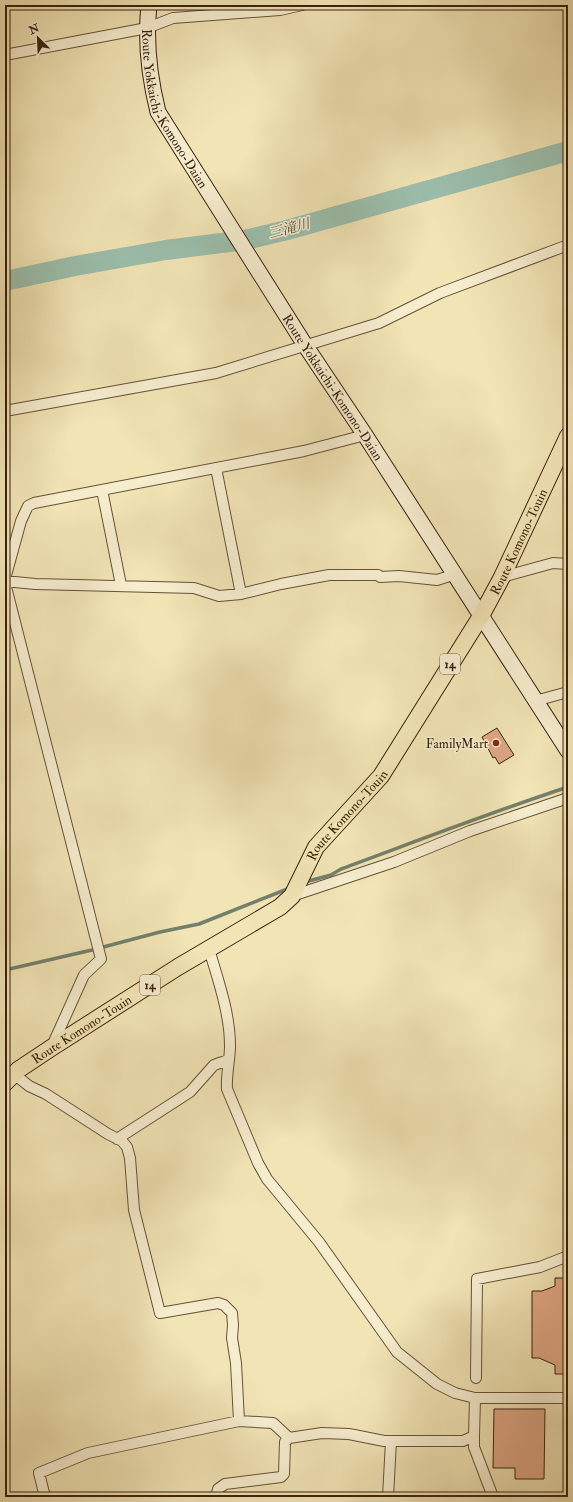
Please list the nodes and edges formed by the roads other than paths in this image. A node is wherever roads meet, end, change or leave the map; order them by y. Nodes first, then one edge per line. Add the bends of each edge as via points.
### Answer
1 (150, 5) edge
2 (302, 5) edge
3 (146, 28) junction
4 (5, 55) edge
5 (568, 245) edge
6 (304, 345) junction
7 (5, 411) edge
8 (365, 435) junction
9 (568, 436) edge
10 (216, 468) junction
11 (102, 490) junction
12 (568, 564) edge
13 (453, 574) junction
14 (502, 577) junction
15 (6, 586) edge
16 (121, 586) junction
17 (241, 594) junction
18 (481, 616) junction
19 (568, 692) edge
20 (535, 701) junction
21 (568, 752) edge
22 (568, 798) edge
23 (294, 892) junction
24 (209, 949) junction
25 (51, 1048) junction
26 (228, 1060) junction
27 (8, 1079) edge
28 (117, 1139) junction
29 (568, 1256) edge
30 (476, 1378) dead end
31 (475, 1398) junction
32 (568, 1398) edge
33 (239, 1421) junction
34 (474, 1436) junction
35 (289, 1438) junction
36 (391, 1441) junction
37 (45, 1497) edge
38 (216, 1497) edge
39 (388, 1497) edge
40 (493, 1497) edge

1 - 3 main road, Route Yokkaichi-Komono-Daian
2 - 3 street via 280,10 173,18
3 - 4 street
3 - 6 main road, Route Yokkaichi-Komono-Daian via 150,77 158,112
5 - 6 street via 440,293 379,322
6 - 7 street via 216,373
6 - 8 main road, Route Yokkaichi-Komono-Daian
8 - 10 street via 304,451
8 - 13 main road, Route Yokkaichi-Komono-Daian
9 - 14 main road, Route Komono-Touin / 14
10 - 11 street
10 - 17 street
11 - 15 street via 56,497 28,506 21,521
11 - 16 street
12 - 14 street via 553,564
13 - 17 street via 437,580 378,575 328,575
13 - 18 main road, Route Yokkaichi-Komono-Daian
14 - 18 main road, Route Komono-Touin / 14
15 - 16 street
15 - 25 street via 101,959 84,975
16 - 17 street via 194,588 219,596
18 - 20 main road, Route Yokkaichi-Komono-Daian
18 - 23 main road, Route Komono-Touin / 14 via 381,776 316,847
19 - 20 street
20 - 21 main road, Route Yokkaichi-Komono-Daian
22 - 23 street via 394,862
23 - 24 main road, Route Komono-Touin / 14 via 280,907
24 - 25 main road, Route Komono-Touin / 14
24 - 26 street via 222,991 229,1028
25 - 27 main road, Route Komono-Touin / 14
26 - 28 street via 214,1065 190,1092
26 - 31 street via 227,1089 267,1180 319,1242 396,1352 445,1389
27 - 28 street via 46,1094
28 - 33 street via 127,1147 130,1158 134,1210 160,1313 218,1303 232,1313
29 - 30 street via 540,1267 477,1279
31 - 32 street
31 - 34 street
33 - 35 street via 273,1423
33 - 37 street via 75,1457 39,1473
34 - 36 street via 469,1440 456,1442
34 - 40 street via 474,1447
35 - 36 street via 349,1434
35 - 38 street via 285,1442 284,1474 281,1477 225,1484 218,1489
36 - 39 street

